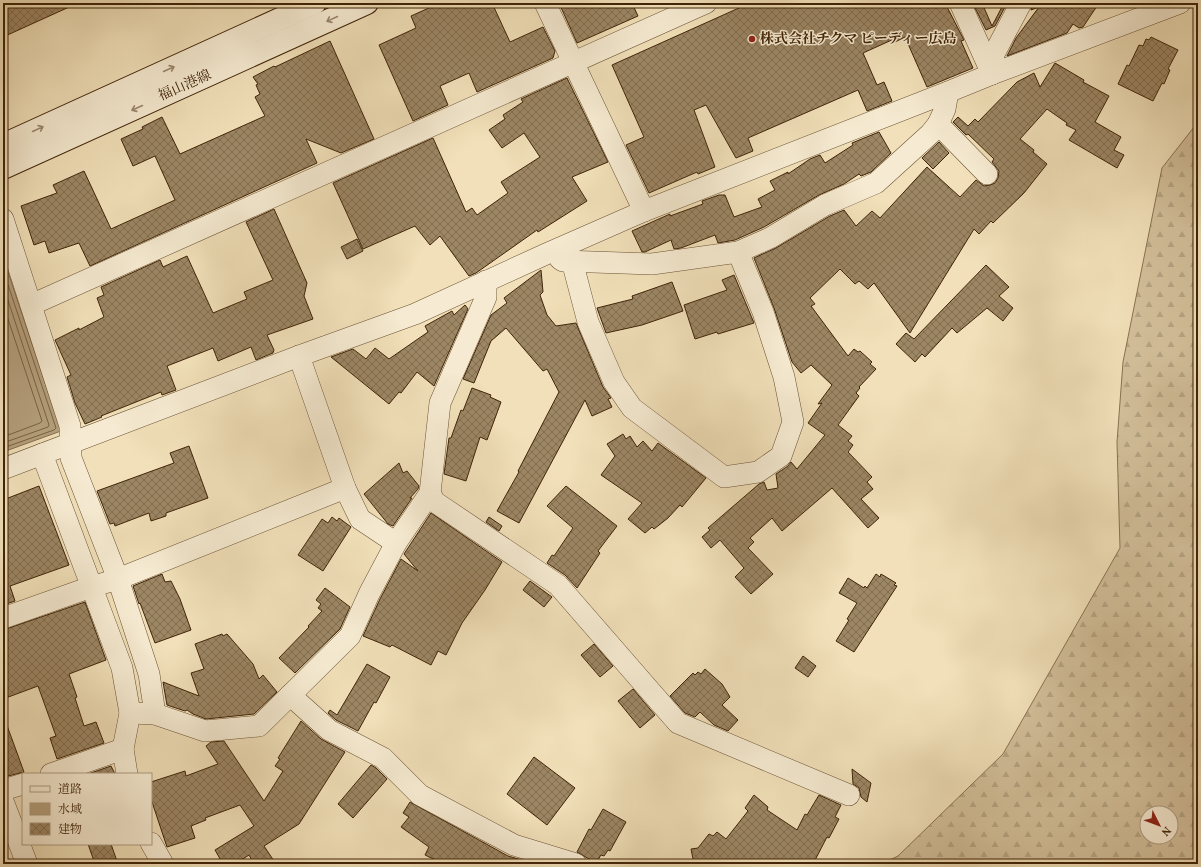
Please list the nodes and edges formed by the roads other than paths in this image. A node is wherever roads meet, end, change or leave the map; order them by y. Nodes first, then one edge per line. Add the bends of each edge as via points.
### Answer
1 (315, 3) edge
2 (367, 3) edge
3 (545, 3) edge
4 (706, 3) edge
5 (960, 3) edge
6 (1021, 3) edge
7 (1180, 3) edge
8 (574, 63) junction
9 (992, 74) junction
10 (948, 92) junction
11 (938, 124) junction
12 (3, 145) edge
13 (3, 168) edge
14 (987, 174) dead end
15 (644, 211) junction
16 (3, 220) edge
17 (738, 252) junction
18 (546, 254) junction
19 (572, 261) junction
20 (486, 281) junction
21 (30, 305) junction
22 (299, 356) junction
23 (71, 443) junction
24 (42, 454) junction
25 (3, 469) edge
26 (345, 488) junction
27 (430, 493) junction
28 (396, 543) junction
29 (118, 579) junction
30 (90, 587) junction
31 (3, 618) edge
32 (290, 695) junction
33 (130, 713) junction
34 (155, 714) junction
35 (123, 749) junction
36 (54, 773) edge
37 (127, 773) edge
38 (22, 784) edge
39 (3, 790) edge
40 (849, 795) dead end
41 (3, 801) edge
42 (152, 845) edge
43 (27, 864) edge
44 (163, 864) edge
45 (576, 864) edge

12 -> 1 main road, 福山港線
2 -> 13 main road, 福山港線
3 - 8 street
4 - 8 street
5 - 9 street
6 - 9 street via 994,54
7 - 9 street
8 - 15 street
8 - 21 street
9 - 10 street
10 - 11 street via 945,110
10 - 15 street
11 - 14 street
11 - 17 street via 876,183 825,205 770,238
15 - 18 street
16 - 21 street
17 - 19 street via 652,264
17 - 19 street via 763,312 782,370 793,422 781,456 758,472 724,477 632,408 614,382 588,322
18 - 19 street via 562,261
18 - 20 street
20 - 22 street via 416,314
20 - 27 street via 486,297 440,403
21 - 23 street via 70,426
22 - 23 street
22 - 26 street
23 - 24 street
23 - 29 street via 71,458
24 - 25 street
24 - 30 street
26 - 28 street via 360,519
26 - 29 street
27 - 28 street
27 - 40 street via 435,502 558,585 678,723
28 - 32 street via 350,636
29 - 30 street
29 - 34 street via 149,674
30 - 31 street
30 - 33 street via 122,668
32 - 34 street via 259,726 205,731
32 - 45 street via 329,730 383,758 420,795 514,845
33 - 34 street
33 - 35 street
35 - 36 street
35 - 37 street
38 - 39 street
41 - 43 street
42 - 44 street

